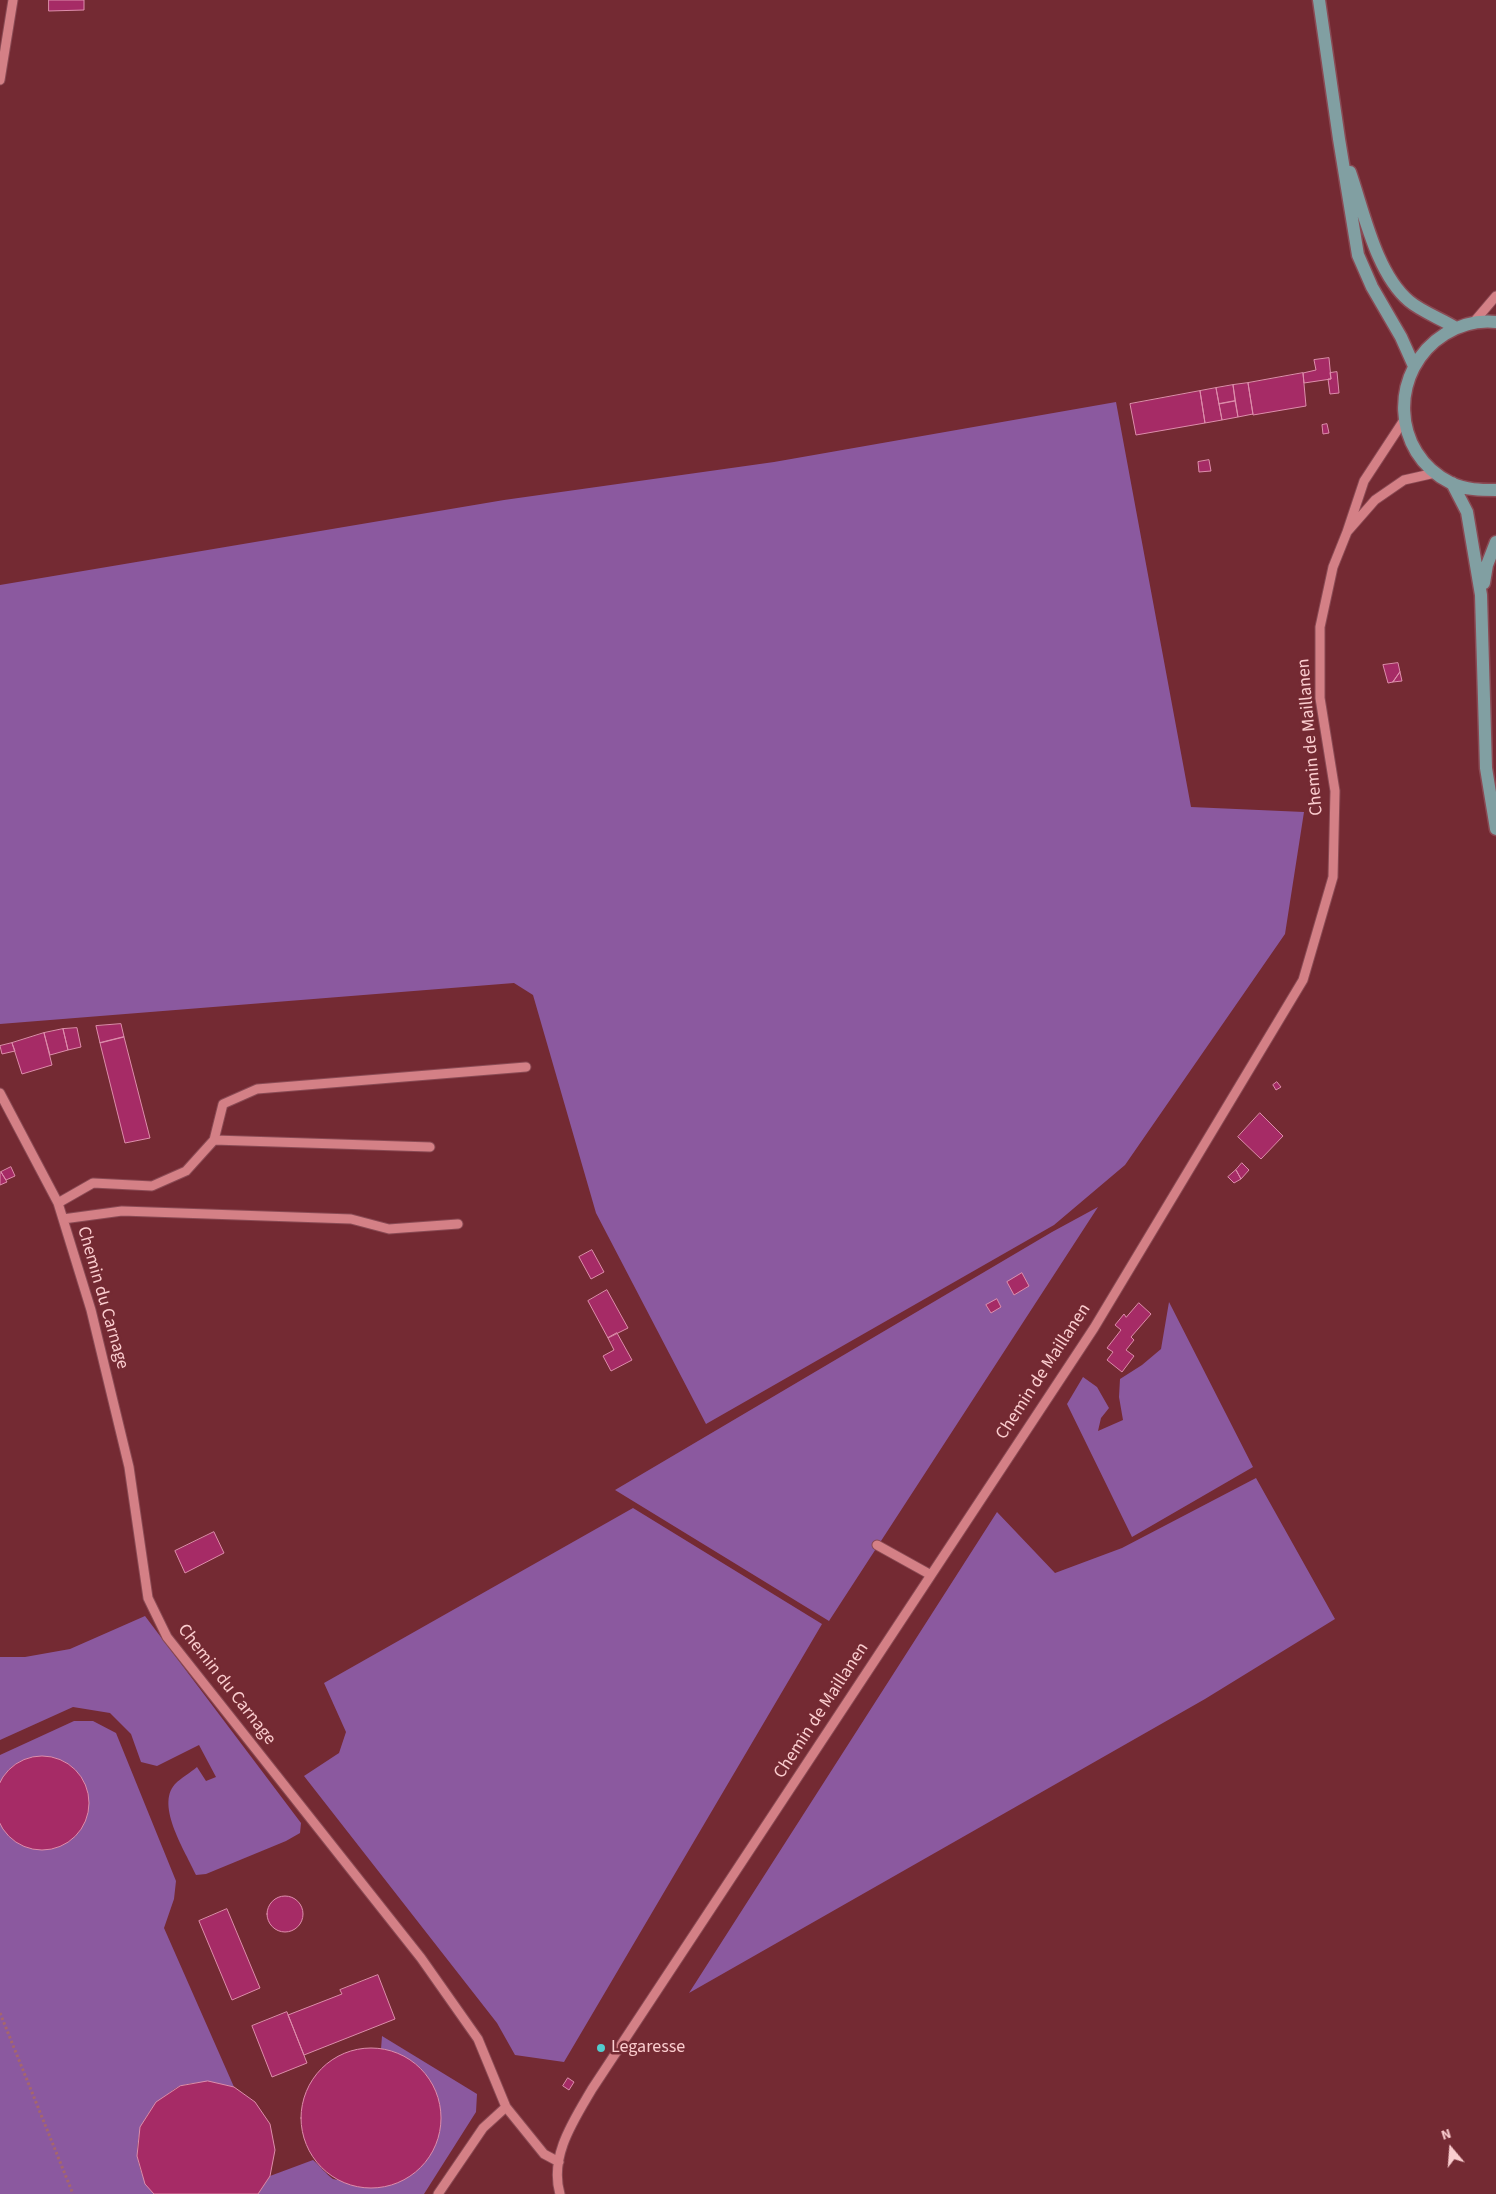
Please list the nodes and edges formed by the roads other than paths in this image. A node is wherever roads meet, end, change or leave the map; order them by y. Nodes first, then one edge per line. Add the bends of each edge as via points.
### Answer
1 (12, 0) edge
2 (1319, 0) edge
3 (0, 80) edge
4 (1339, 139) junction
5 (1496, 296) edge
6 (1496, 322) edge
7 (1473, 323) junction
8 (1456, 328) junction
9 (1414, 366) junction
10 (1404, 420) junction
11 (1436, 473) junction
12 (1452, 483) junction
13 (1496, 490) edge
14 (1347, 532) junction
15 (1496, 542) edge
16 (1482, 595) junction
17 (1496, 829) edge
18 (526, 1067) dead end
19 (0, 1093) edge
20 (214, 1140) junction
21 (430, 1147) dead end
22 (58, 1203) junction
23 (63, 1219) junction
24 (458, 1224) dead end
25 (877, 1545) dead end
26 (931, 1575) junction
27 (506, 2107) junction
28 (559, 2162) junction
29 (438, 2194) edge
30 (560, 2194) edge

1 - 3 street
2 - 4 main road
4 - 8 main road via 1379,257 1390,279 1409,301
4 - 9 main road via 1358,255
5 - 7 street
6 - 7 main road
7 - 8 main road
8 - 9 main road via 1432,343
9 - 10 main road via 1404,392
10 - 11 main road via 1421,458
10 - 14 street, Chemin de Maillanen via 1364,481
11 - 12 main road
11 - 14 street via 1404,480 1375,500
12 - 13 main road via 1474,490
12 - 16 main road via 1467,512
14 - 26 street, Chemin de Maillanen via 1333,567 1320,627 1320,698 1335,791 1333,877 1303,980 1094,1328
15 - 16 main road via 1486,565
16 - 17 main road via 1486,768
18 - 20 street via 257,1089 223,1104
19 - 22 street, Chemin du Carnage
20 - 21 street
20 - 22 street via 186,1171 152,1186 93,1183
22 - 23 street, Chemin du Carnage
23 - 24 street via 122,1211 351,1219 389,1229
23 - 27 street, Chemin du Carnage via 91,1310 129,1467 148,1598 167,1637 427,1966 478,2039
25 - 26 street
26 - 28 street, Chemin de Maillanen via 592,2089 565,2134
27 - 28 street, Chemin du Carnage via 544,2154
27 - 29 street via 483,2128
28 - 30 street

